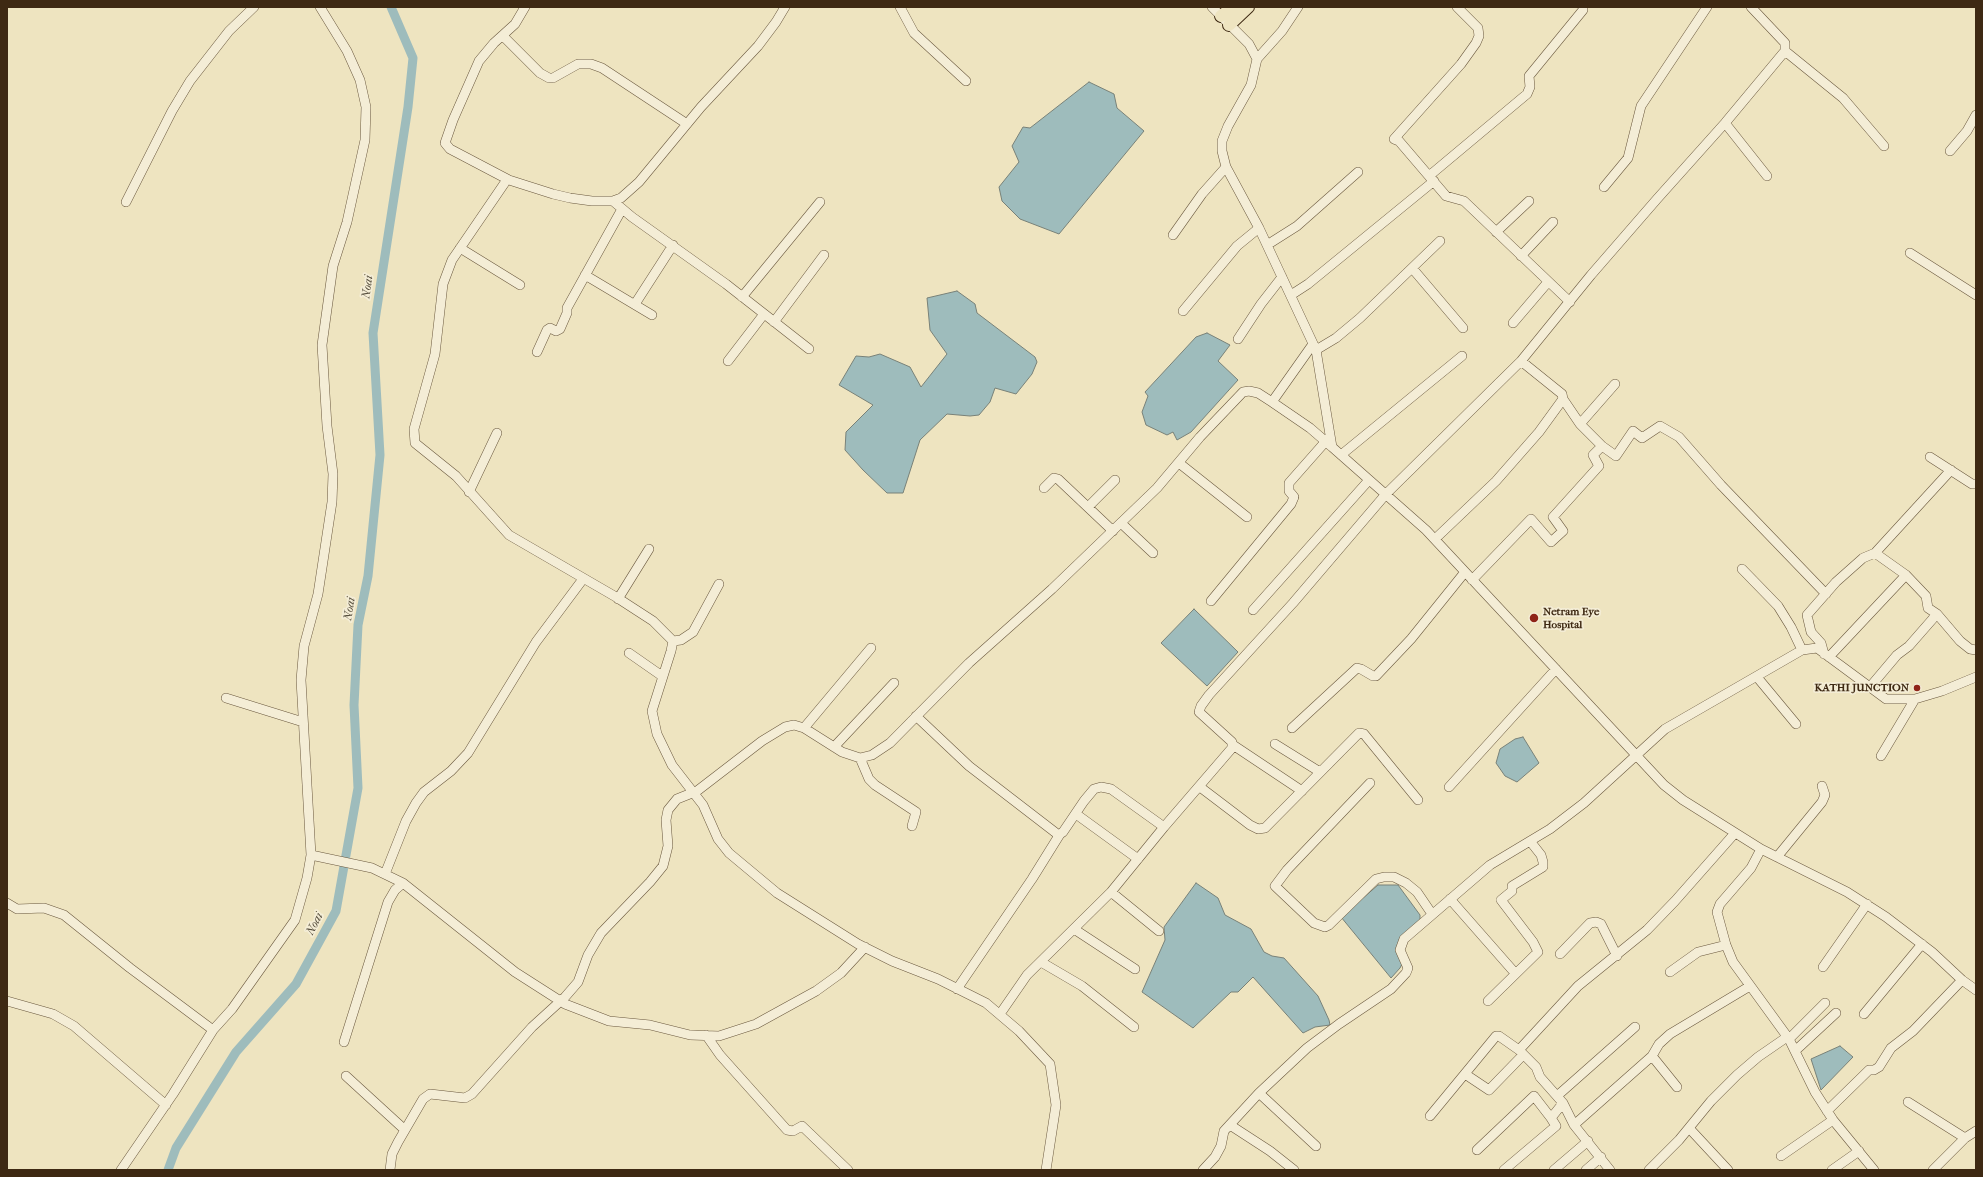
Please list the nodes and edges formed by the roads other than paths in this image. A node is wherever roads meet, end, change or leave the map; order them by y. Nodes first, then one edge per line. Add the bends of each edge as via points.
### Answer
1 (254, 7) edge
2 (320, 7) edge
3 (525, 7) edge
4 (785, 7) edge
5 (900, 7) edge
6 (1212, 7) edge
7 (1233, 7) edge
8 (1248, 7) edge
9 (1298, 7) edge
10 (1457, 7) edge
11 (1707, 7) edge
12 (1751, 7) edge
13 (1583, 10) dead end
14 (1225, 20) junction
15 (503, 36) junction
16 (1785, 51) junction
17 (1257, 59) junction
18 (966, 82) dead end
19 (1976, 115) edge
20 (1725, 123) junction
21 (687, 124) junction
22 (1884, 146) dead end
23 (1950, 151) dead end
24 (1226, 167) junction
25 (1358, 172) dead end
26 (1767, 176) dead end
27 (1432, 179) junction
28 (509, 180) junction
29 (1604, 187) dead end
30 (613, 201) junction
31 (1529, 201) dead end
32 (126, 202) dead end
33 (820, 202) dead end
34 (622, 209) junction
35 (1553, 222) dead end
36 (1259, 228) junction
37 (1496, 232) junction
38 (1173, 235) dead end
39 (1440, 241) dead end
40 (673, 245) junction
41 (1267, 245) junction
42 (460, 248) junction
43 (1910, 253) dead end
44 (824, 255) dead end
45 (1521, 256) junction
46 (1412, 268) junction
47 (584, 275) junction
48 (1282, 278) junction
49 (1548, 282) junction
50 (520, 285) dead end
51 (1291, 295) junction
52 (1976, 295) edge
53 (742, 297) junction
54 (1570, 302) junction
55 (635, 304) junction
56 (1183, 311) dead end
57 (764, 314) junction
58 (652, 315) dead end
59 (774, 322) junction
60 (1513, 323) dead end
61 (1463, 328) dead end
62 (1238, 339) dead end
63 (1315, 347) junction
64 (809, 349) dead end
65 (537, 352) dead end
66 (1462, 356) dead end
67 (728, 361) dead end
68 (1521, 361) junction
69 (1615, 384) dead end
70 (1563, 399) junction
71 (1272, 402) junction
72 (1580, 424) junction
73 (497, 433) dead end
74 (1329, 444) junction
75 (1602, 446) junction
76 (1341, 455) junction
77 (1930, 457) dead end
78 (1179, 463) junction
79 (1951, 470) junction
80 (1115, 480) dead end
81 (1369, 480) junction
82 (1976, 484) edge
83 (1044, 488) dead end
84 (469, 492) junction
85 (1386, 494) junction
86 (1088, 507) junction
87 (1247, 516) dead end
88 (1121, 523) junction
89 (1113, 531) junction
90 (1435, 540) junction
91 (649, 549) dead end
92 (1153, 553) dead end
93 (1875, 553) junction
94 (1742, 569) dead end
95 (1465, 572) junction
96 (1906, 575) junction
97 (583, 579) junction
98 (1472, 580) junction
99 (719, 584) dead end
100 (1826, 594) junction
101 (618, 599) junction
102 (1211, 601) dead end
103 (1253, 610) dead end
104 (1937, 614) junction
105 (673, 641) junction
106 (871, 648) dead end
107 (1802, 650) junction
108 (1976, 650) edge
109 (629, 653) dead end
110 (1827, 655) junction
111 (1556, 669) junction
112 (662, 676) junction
113 (1757, 677) junction
114 (1972, 679) edge
115 (894, 683) dead end
116 (1870, 687) junction
117 (1976, 687) edge
118 (226, 698) dead end
119 (1915, 699) junction
120 (916, 716) junction
121 (303, 722) junction
122 (1796, 724) dead end
123 (804, 728) junction
124 (1292, 728) dead end
125 (1275, 744) dead end
126 (1233, 745) junction
127 (834, 747) junction
128 (1637, 754) junction
129 (1881, 756) dead end
130 (860, 758) junction
131 (1320, 772) junction
132 (1370, 783) dead end
133 (1822, 786) dead end
134 (1200, 787) junction
135 (1448, 787) dead end
136 (1302, 791) junction
137 (692, 792) junction
138 (1418, 800) dead end
139 (1076, 814) junction
140 (912, 826) dead end
141 (1164, 827) junction
142 (1735, 833) junction
143 (1060, 834) junction
144 (1530, 841) junction
145 (1761, 849) junction
146 (311, 855) junction
147 (1778, 857) junction
148 (1138, 859) junction
149 (385, 874) junction
150 (403, 883) junction
151 (1111, 892) junction
152 (1450, 899) junction
153 (7, 903) edge
154 (1866, 904) junction
155 (1432, 914) junction
156 (1074, 929) junction
157 (1159, 931) dead end
158 (1922, 944) junction
159 (1726, 945) junction
160 (865, 947) junction
161 (1560, 954) dead end
162 (1617, 956) junction
163 (1041, 962) junction
164 (1823, 967) dead end
165 (1135, 969) dead end
166 (1670, 972) dead end
167 (1515, 973) junction
168 (1962, 980) junction
169 (1750, 986) junction
170 (957, 989) junction
171 (1976, 990) edge
172 (7, 1001) edge
173 (560, 1001) junction
174 (1488, 1001) dead end
175 (1825, 1003) dead end
176 (1836, 1013) dead end
177 (1000, 1014) junction
178 (1864, 1014) dead end
179 (1134, 1026) dead end
180 (1635, 1027) dead end
181 (213, 1030) junction
182 (706, 1035) junction
183 (1788, 1038) junction
184 (344, 1042) dead end
185 (1796, 1051) junction
186 (1521, 1052) junction
187 (1652, 1056) junction
188 (1465, 1074) junction
189 (346, 1076) dead end
190 (1677, 1087) dead end
191 (1259, 1093) junction
192 (1560, 1100) junction
193 (1908, 1102) dead end
194 (166, 1105) junction
195 (1827, 1111) junction
196 (1430, 1116) dead end
197 (1551, 1118) junction
198 (1833, 1120) junction
199 (1230, 1125) junction
200 (1574, 1125) junction
201 (1689, 1128) junction
202 (405, 1130) junction
203 (1976, 1131) edge
204 (1965, 1138) junction
205 (1588, 1141) junction
206 (1316, 1146) dead end
207 (1477, 1150) dead end
208 (1859, 1151) junction
209 (1781, 1156) dead end
210 (1601, 1157) junction
211 (1655, 1168) edge
212 (121, 1170) edge
213 (390, 1170) edge
214 (848, 1170) edge
215 (1046, 1170) edge
216 (1203, 1170) edge
217 (1294, 1170) edge
218 (1504, 1170) edge
219 (1554, 1170) edge
220 (1586, 1170) edge
221 (1610, 1170) edge
222 (1728, 1170) edge
223 (1832, 1170) edge
224 (1874, 1170) edge
225 (1933, 1170) edge

1 - 32 street via 230,31 190,81
2 - 121 street via 347,51 360,80 366,107 365,140 347,222 333,266 322,346 333,474 332,502 318,594 304,646 301,680
3 - 15 street via 515,24
4 - 21 street via 758,46
5 - 18 street via 914,33
6 - 14 street
7 - 14 main road
8 - 14 main road
9 - 17 street via 1282,31
10 - 27 street via 1479,31 1476,43 1461,64 1394,139 1399,141
11 - 29 street via 1641,106 1628,158
12 - 16 street via 1785,43
13 - 27 street via 1529,76 1530,87 1527,94
14 - 17 street via 1249,44
15 - 21 street via 540,73 549,78 578,64 591,64 602,68
15 - 28 street via 479,61 445,143 450,149
16 - 20 street
16 - 22 street via 1844,98
17 - 24 street via 1252,84 1222,141
19 - 23 street
20 - 26 street
20 - 54 street via 1657,198
21 - 30 street via 629,193
24 - 36 street
24 - 38 street via 1207,188
25 - 41 street via 1302,222
27 - 37 street via 1446,196 1464,201
27 - 51 street via 1308,284
28 - 30 street via 570,198
28 - 42 street
30 - 34 street
31 - 37 street
33 - 53 street
34 - 40 street
34 - 47 street
35 - 45 street
36 - 41 street
36 - 56 street via 1238,246
37 - 45 street
39 - 46 street
40 - 53 street
40 - 55 street
41 - 48 street
42 - 50 street
42 - 84 street via 452,260 443,284 435,354 414,429 415,444 456,476
43 - 52 street
44 - 59 street
45 - 49 street
46 - 61 street
46 - 63 street via 1336,338
47 - 55 street
47 - 65 street via 567,308 560,329 556,331 550,328
48 - 51 street
48 - 62 street
49 - 54 street
49 - 60 street
51 - 63 street
53 - 57 street
54 - 68 street
55 - 58 street
57 - 59 street
57 - 67 street
59 - 64 street
63 - 71 street
63 - 74 street
66 - 76 street
68 - 70 street via 1562,394
68 - 85 street
69 - 72 street
70 - 72 street
70 - 90 street via 1539,432 1496,481
71 - 74 street
71 - 78 street via 1258,393 1243,392
72 - 75 street
73 - 84 street
74 - 76 street
74 - 102 street via 1289,483 1289,491 1294,497 1291,504
75 - 98 street via 1593,455 1599,466 1553,517 1563,531 1551,542 1531,519
75 - 100 street via 1616,456 1633,432 1642,438 1660,426 1679,437 1721,485
76 - 81 street
77 - 79 street
78 - 87 street
78 - 88 street
79 - 82 street
79 - 93 street
80 - 86 street
81 - 85 street
81 - 103 street
83 - 86 street via 1054,478 1058,479
84 - 97 street via 509,535
85 - 90 street
85 - 126 street via 1200,706 1199,712
86 - 89 street
88 - 89 street
88 - 92 street
89 - 120 street via 969,663
90 - 95 street
91 - 101 street
93 - 96 street
93 - 100 street via 1863,558
94 - 107 street via 1778,606
95 - 98 street
95 - 124 street via 1411,639 1376,676 1357,668
96 - 104 street via 1926,596 1928,608
96 - 110 street
97 - 101 street
97 - 149 street via 536,642 468,753 452,771 424,792 416,803
98 - 111 street
99 - 105 street via 693,632 681,640
100 - 110 street via 1807,615 1811,632
101 - 105 street via 653,621
104 - 108 street via 1960,641 1970,650
104 - 116 street
105 - 112 street via 672,651
106 - 123 street
107 - 110 street via 1817,648
107 - 113 street
109 - 112 street
110 - 116 street
111 - 128 street
111 - 135 street
112 - 137 street via 652,711 657,734 672,765
113 - 122 street
113 - 128 street via 1665,729
114 - 117 street
114 - 119 street
115 - 127 street
116 - 119 street via 1886,699
118 - 121 street
119 - 129 street
120 - 130 street via 890,743 872,755
120 - 143 street via 969,766
121 - 146 street
123 - 127 street
123 - 137 street via 794,725 785,727 762,741 697,791
125 - 131 street
126 - 134 street
126 - 136 street
127 - 130 street
128 - 142 street via 1664,785
128 - 144 street via 1584,803
130 - 140 street via 875,786 916,812
131 - 136 street
131 - 138 street via 1356,735 1364,734
132 - 155 street via 1295,860 1275,886 1314,923 1325,926 1376,880 1384,876 1394,877 1406,883 1417,892
133 - 147 street via 1825,795 1822,802
134 - 136 street via 1258,829 1265,828 1271,823
134 - 141 street
137 - 160 street via 703,805 718,839 729,853 777,893
137 - 173 street via 677,799 668,810 668,846 663,866 601,933 588,955 578,982
139 - 141 street via 1094,789 1101,786 1110,789
139 - 143 street
139 - 148 street
141 - 148 street
142 - 145 street
142 - 162 street via 1675,901
143 - 170 street
144 - 152 street via 1490,865
144 - 167 street via 1541,855 1543,867 1512,886 1512,891 1501,900 1538,952
145 - 147 street
145 - 159 street via 1751,868 1720,904 1717,912
146 - 149 street via 372,868
146 - 181 street via 295,920 232,1009
147 - 154 street
148 - 151 street
149 - 150 street
150 - 173 street via 515,972
150 - 184 street via 395,890 386,909
151 - 156 street
151 - 157 street
152 - 155 street
152 - 167 street
153 - 181 street via 17,909 44,908 64,915
154 - 158 street
154 - 164 street
155 - 191 street via 1404,939 1400,950 1408,968 1391,989 1307,1048
156 - 163 street
156 - 165 street
158 - 168 street
158 - 178 street
159 - 166 street via 1698,952
159 - 169 street via 1732,962
160 - 170 street
160 - 182 street via 841,973 816,991 756,1024 719,1036
161 - 162 street via 1590,923 1596,922 1601,924
162 - 186 street via 1578,986
163 - 177 street via 1027,975
163 - 179 street via 1082,986
167 - 174 street
168 - 171 street
168 - 195 street via 1913,1031 1891,1048 1880,1067 1869,1070
169 - 183 street
169 - 187 street via 1670,1034 1659,1044
170 - 177 street via 986,1003
172 - 194 street via 53,1014 74,1026
173 - 182 street via 609,1021 650,1024 690,1035
173 - 202 street via 532,1027 472,1094 465,1098 430,1094 423,1099
175 - 183 street
176 - 185 street
177 - 215 street via 1050,1064 1056,1105
180 - 192 street
181 - 194 street
182 - 214 street via 720,1055 787,1130 793,1131 802,1126
183 - 185 street
183 - 201 street via 1758,1057 1737,1075
185 - 195 street
186 - 188 street via 1489,1090
186 - 188 street via 1496,1036
186 - 192 street via 1536,1067 1540,1077
187 - 190 street
187 - 200 street
188 - 196 street
189 - 202 street
191 - 199 street
191 - 206 street
192 - 197 street
192 - 200 street
193 - 204 street
194 - 212 street
195 - 198 street
197 - 207 street via 1534,1096
197 - 218 street via 1556,1126
198 - 208 street
198 - 209 street
199 - 216 street via 1224,1131 1221,1146 1215,1157
199 - 217 street
200 - 205 street
201 - 211 street
201 - 222 street
202 - 213 street via 392,1154
203 - 204 street
204 - 225 street
205 - 210 street
205 - 219 street
208 - 223 street
208 - 224 street
210 - 220 street
210 - 221 street

